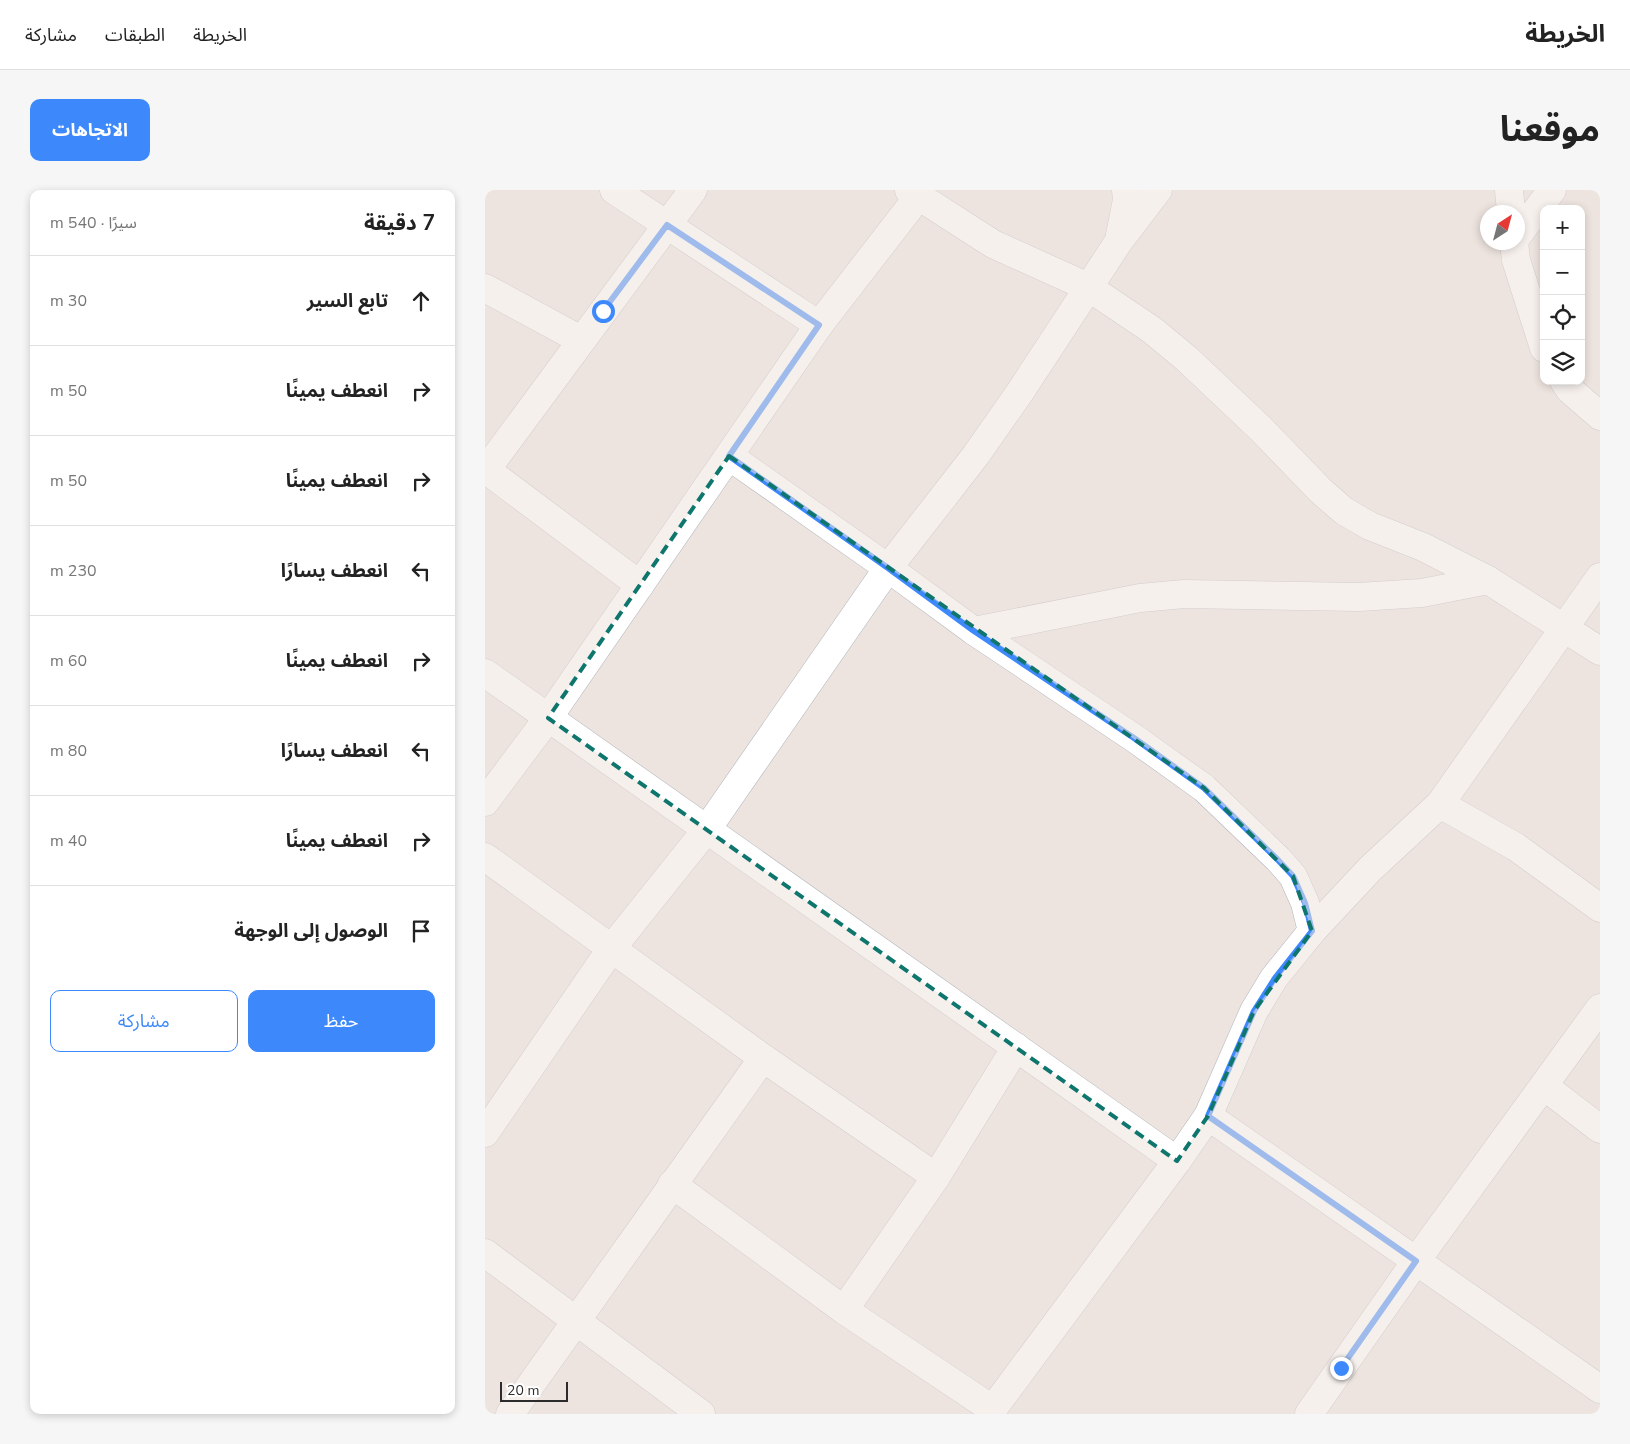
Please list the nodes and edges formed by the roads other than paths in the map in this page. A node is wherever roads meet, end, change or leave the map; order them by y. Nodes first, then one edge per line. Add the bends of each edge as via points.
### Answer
1 (614, 190) edge
2 (693, 190) edge
3 (1126, 190) edge
4 (1157, 190) edge
5 (1509, 190) edge
6 (1552, 190) edge
7 (914, 193) edge
8 (1510, 205) edge
9 (667, 225) junction
10 (1525, 225) edge
11 (1119, 241) junction
12 (1515, 250) edge
13 (1089, 287) junction
14 (485, 288) edge
15 (819, 325) junction
16 (581, 340) junction
17 (1541, 340) edge
18 (1567, 385) edge
19 (1600, 416) edge
20 (729, 456) junction
21 (486, 470) edge
22 (888, 568) junction
23 (1600, 577) edge
24 (1488, 580) junction
25 (640, 585) junction
26 (1564, 627) junction
27 (974, 631) junction
28 (1600, 651) edge
29 (485, 673) edge
30 (548, 718) junction
31 (485, 802) edge
32 (1440, 804) junction
33 (707, 830) junction
34 (485, 857) edge
35 (1600, 908) edge
36 (1312, 931) junction
37 (611, 949) junction
38 (1600, 1008) edge
39 (1015, 1047) junction
40 (763, 1058) junction
41 (1544, 1086) junction
42 (1208, 1116) junction
43 (1600, 1129) edge
44 (485, 1134) edge
45 (1177, 1161) junction
46 (936, 1177) junction
47 (672, 1184) junction
48 (485, 1253) edge
49 (1416, 1261) junction
50 (844, 1310) junction
51 (577, 1322) junction
52 (1600, 1389) edge
53 (990, 1412) edge
54 (510, 1414) edge
55 (701, 1414) edge
56 (1309, 1414) edge

1 - 9 street
2 - 9 street
3 - 11 street
4 - 11 street
5 - 8 street
6 - 10 street
7 - 13 street via 993,244
7 - 15 street
9 - 15 street
9 - 16 street
11 - 13 street
12 - 17 street
13 - 22 street via 976,455
13 - 24 street via 1152,330 1187,359 1344,511
14 - 16 street
15 - 20 street
16 - 21 street
18 - 19 street
20 - 22 street
20 - 25 street
21 - 25 street
22 - 27 street
22 - 33 street
23 - 26 street
24 - 26 street
24 - 27 street via 1422,593 1359,597 1184,594 1140,598
25 - 30 street
26 - 28 street
26 - 32 street
27 - 36 street via 1204,788 1293,876 1305,903
29 - 30 street
30 - 31 street
30 - 33 street
32 - 35 street via 1515,847
32 - 36 street via 1370,869
33 - 37 street
33 - 39 street
34 - 37 street
36 - 42 street via 1254,1011
37 - 40 street
37 - 44 street
38 - 41 street
39 - 45 street
39 - 46 street
40 - 46 street
40 - 47 street
41 - 43 street
41 - 49 street
42 - 45 street
42 - 49 street
45 - 53 street
46 - 50 street
47 - 50 street
47 - 51 street
48 - 51 street
49 - 52 street
49 - 56 street
50 - 53 street
51 - 54 street
51 - 55 street

